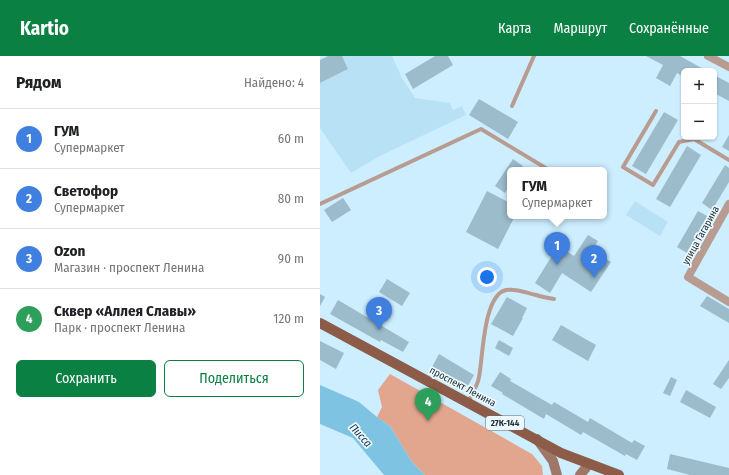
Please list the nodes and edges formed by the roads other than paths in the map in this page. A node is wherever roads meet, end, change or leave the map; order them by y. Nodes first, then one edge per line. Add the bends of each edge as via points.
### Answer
1 (534, 56) edge
2 (708, 56) edge
3 (729, 67) edge
4 (512, 106) dead end
5 (656, 111) dead end
6 (729, 160) edge
7 (544, 167) edge
8 (320, 204) edge
9 (729, 204) edge
10 (554, 299) dead end
11 (729, 302) edge
12 (320, 323) edge
13 (468, 403) junction
14 (537, 439) junction
15 (590, 464) junction
16 (612, 474) edge
17 (557, 475) edge
18 (580, 475) edge

1 - 4 lane
2 - 3 street
5 - 6 lane via 623,167 653,185 679,142 694,138
7 - 8 lane via 480,129
9 - 11 street, улица Гагарина via 688,277
10 - 13 lane via 519,290 505,290 495,297 484,332 479,378
12 - 13 main road, проспект Ленина / 27К-144
13 - 14 main road, проспект Ленина / 27К-144
14 - 15 main road, проспект Ленина / 27К-144 via 561,453
14 - 17 main road via 553,461
15 - 16 main road, проспект Ленина / 27К-144
15 - 18 main road

